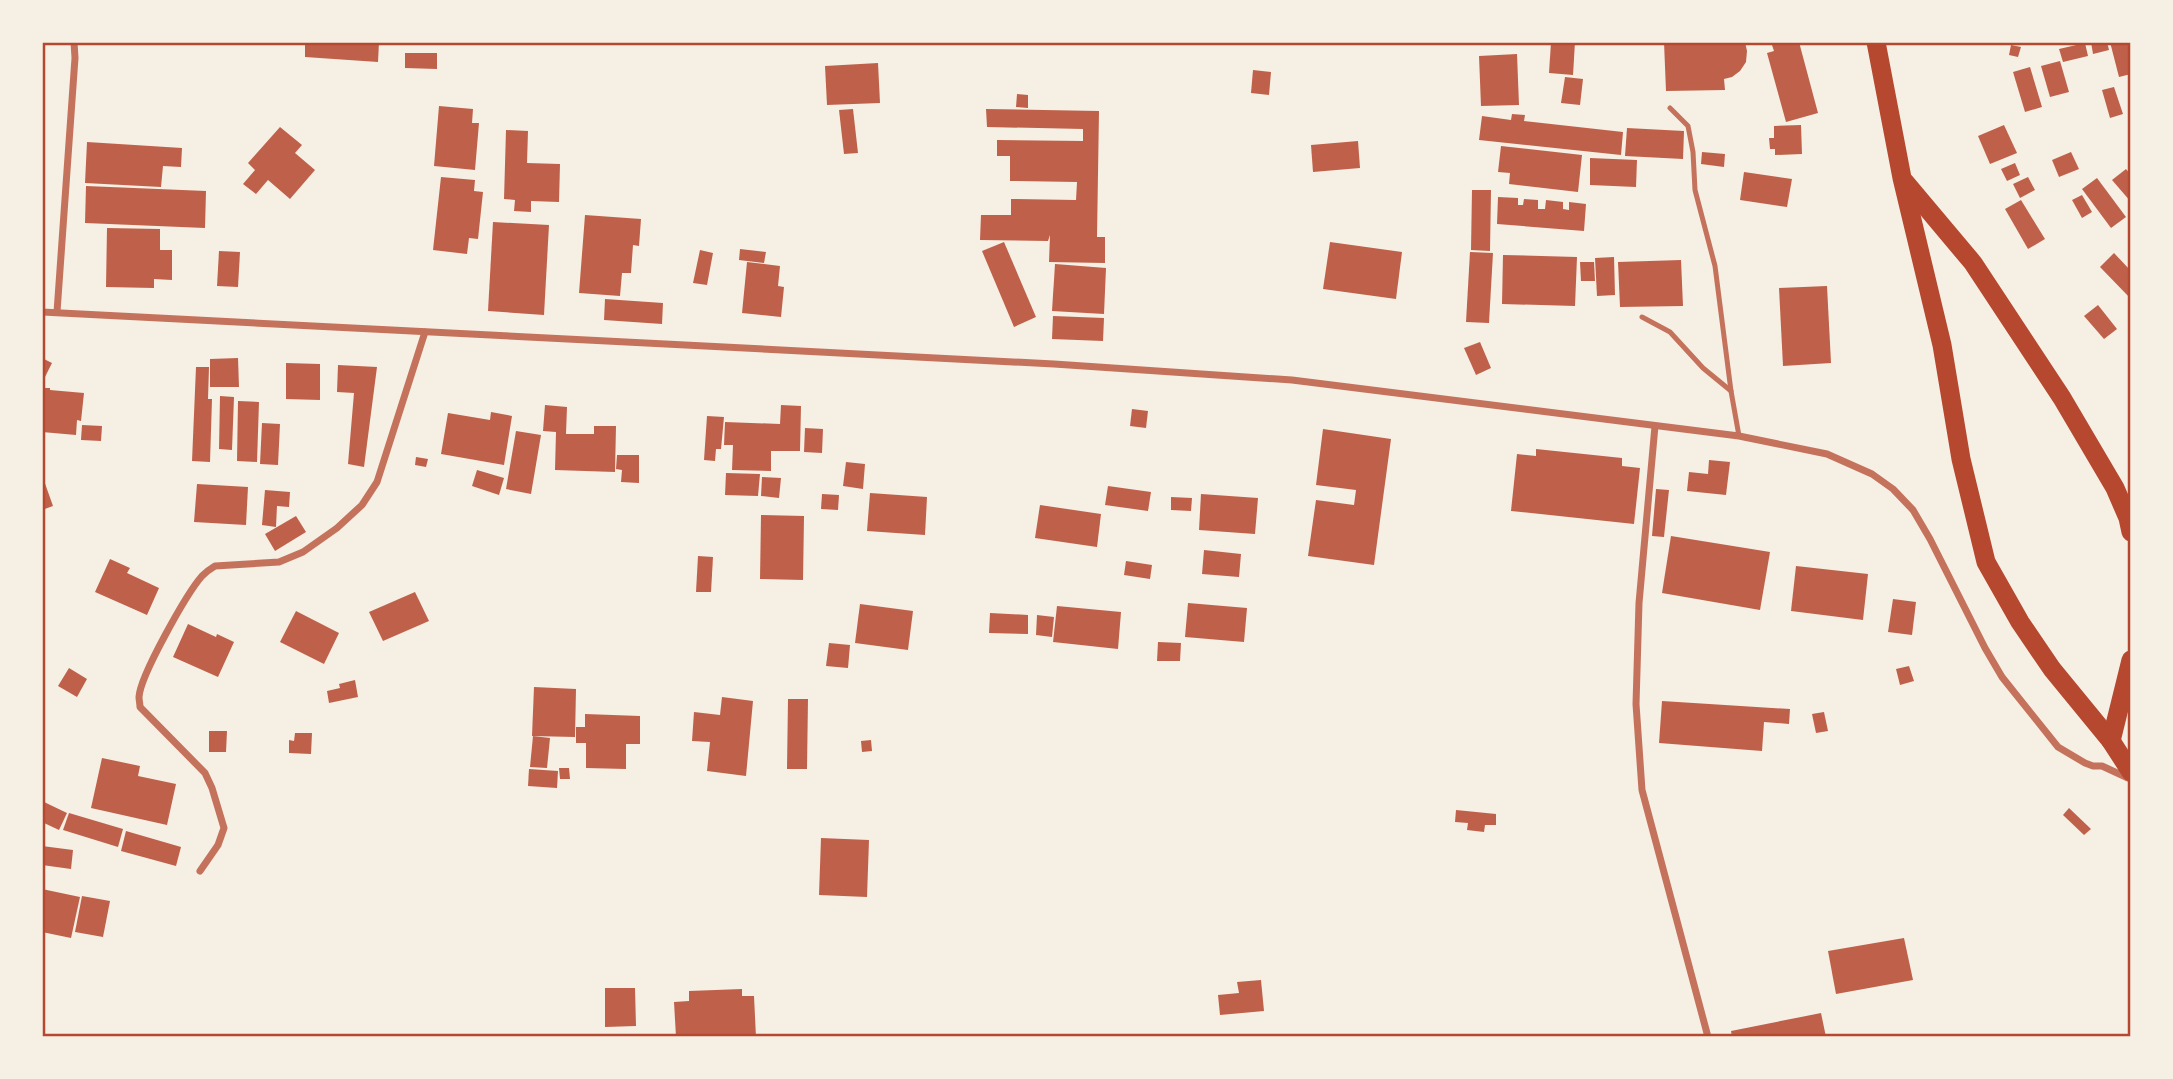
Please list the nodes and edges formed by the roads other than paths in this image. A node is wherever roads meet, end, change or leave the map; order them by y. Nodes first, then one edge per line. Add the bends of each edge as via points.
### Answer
1 (74, 42) edge
2 (1876, 42) edge
3 (1670, 108) dead end
4 (1902, 178) junction
5 (42, 312) edge
6 (57, 312) junction
7 (1642, 317) dead end
8 (425, 331) junction
9 (1731, 391) junction
10 (1655, 426) junction
11 (1739, 436) junction
12 (2131, 532) edge
13 (2131, 660) edge
14 (2111, 741) junction
15 (2131, 772) edge
16 (2131, 780) edge
17 (200, 871) dead end
18 (1708, 1037) edge

1 - 6 street
2 - 4 highway
3 - 9 lane via 1688,126 1695,190 1715,266
4 - 12 highway via 1973,263 2062,398 2115,488
4 - 14 highway via 1986,562 2052,669
5 - 6 street
6 - 8 street
7 - 9 lane via 1670,332
8 - 10 street via 1292,380
8 - 17 street via 377,482 362,505 303,552 279,562 209,570 180,610 145,674 140,707 205,773 221,813 224,828 218,845
9 - 11 lane
10 - 11 street
10 - 18 street via 1639,603 1636,704 1642,790
11 - 16 street via 1827,454 1893,489 1913,509 1985,648 2031,716 2067,754
13 - 14 highway
14 - 15 highway

